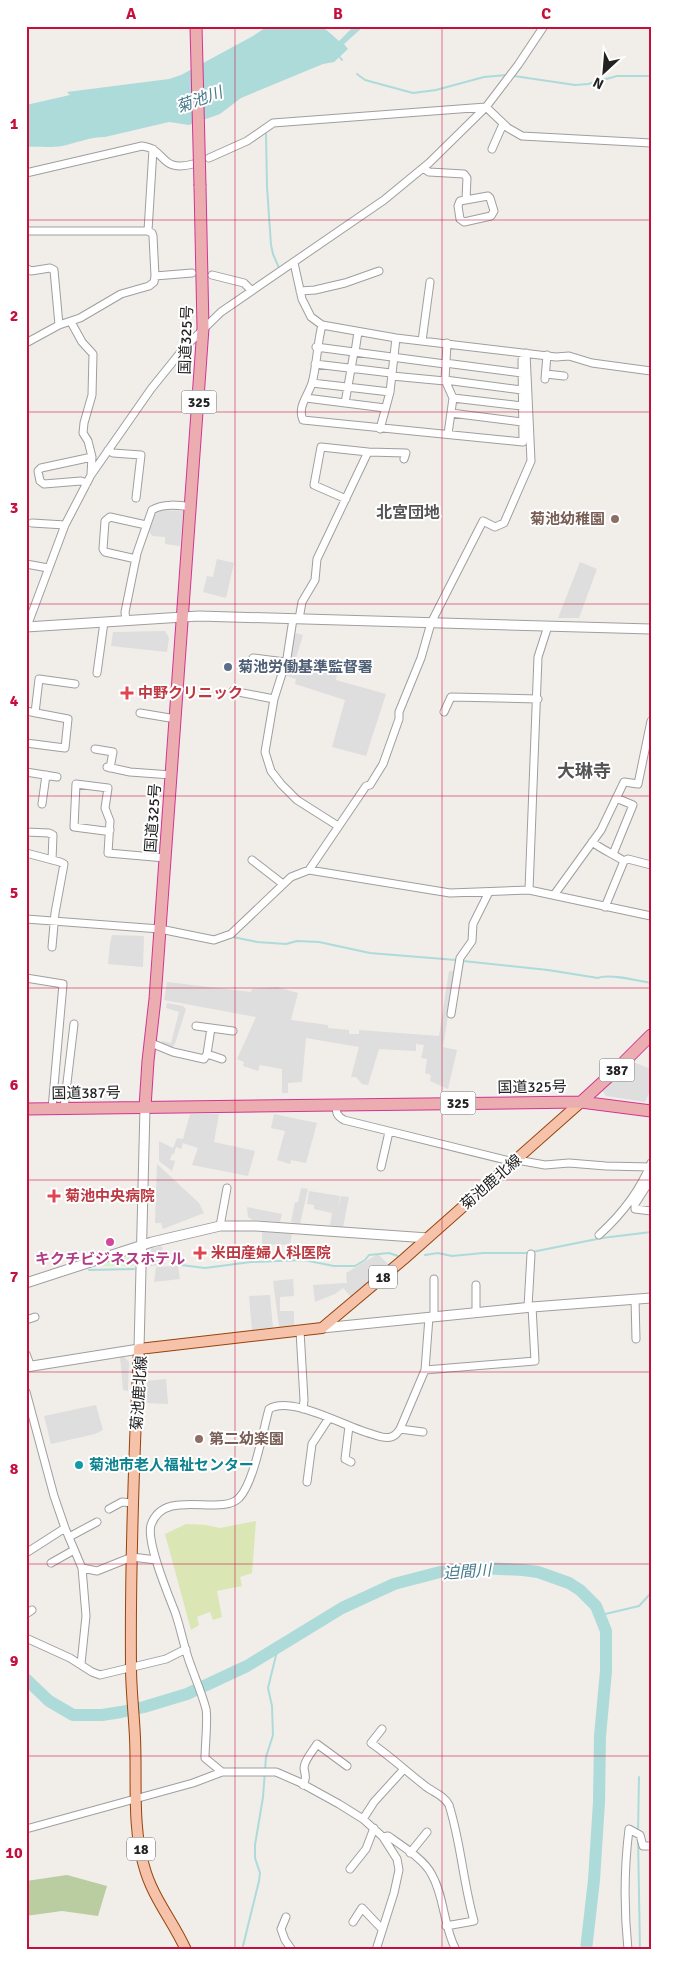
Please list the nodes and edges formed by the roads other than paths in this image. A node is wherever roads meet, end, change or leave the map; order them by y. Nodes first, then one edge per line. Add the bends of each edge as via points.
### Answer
1 (196, 26) edge
2 (544, 26) edge
3 (486, 106) junction
4 (503, 124) junction
5 (651, 142) edge
6 (153, 149) junction
7 (492, 149) dead end
8 (209, 158) dead end
9 (193, 164) dead end
10 (422, 168) junction
11 (26, 173) edge
12 (466, 199) junction
13 (148, 231) junction
14 (26, 232) edge
15 (294, 263) junction
16 (26, 268) edge
17 (379, 271) dead end
18 (192, 273) dead end
19 (212, 275) dead end
20 (155, 276) junction
21 (430, 282) dead end
22 (251, 290) junction
23 (300, 291) junction
24 (71, 322) junction
25 (59, 325) junction
26 (322, 325) junction
27 (203, 328) junction
28 (358, 332) junction
29 (396, 338) junction
30 (422, 341) junction
31 (26, 343) edge
32 (447, 344) junction
33 (316, 347) junction
34 (354, 352) junction
35 (524, 352) junction
36 (547, 356) junction
37 (394, 358) junction
38 (315, 364) junction
39 (445, 364) junction
40 (352, 368) junction
41 (651, 371) edge
42 (522, 373) junction
43 (392, 374) junction
44 (564, 376) dead end
45 (445, 380) junction
46 (312, 383) junction
47 (347, 387) junction
48 (522, 390) junction
49 (390, 392) junction
50 (306, 398) junction
51 (452, 398) junction
52 (345, 403) junction
53 (522, 406) junction
54 (385, 408) junction
55 (451, 413) junction
56 (522, 422) junction
57 (380, 429) junction
58 (448, 434) junction
59 (108, 450) junction
60 (368, 452) junction
61 (405, 453) dead end
62 (92, 458) junction
63 (91, 475) junction
64 (86, 483) junction
65 (136, 498) dead end
66 (346, 499) junction
67 (191, 507) junction
68 (32, 523) dead end
69 (65, 525) junction
70 (146, 525) junction
71 (136, 559) junction
72 (26, 564) edge
73 (48, 568) junction
74 (183, 617) junction
75 (296, 619) junction
76 (126, 621) junction
77 (104, 622) junction
78 (431, 623) junction
79 (548, 626) junction
80 (27, 628) edge
81 (651, 629) edge
82 (253, 658) dead end
83 (285, 662) junction
84 (97, 673) dead end
85 (75, 684) dead end
86 (233, 691) dead end
87 (274, 699) junction
88 (538, 699) junction
89 (444, 712) dead end
90 (27, 713) edge
91 (35, 713) junction
92 (140, 713) dead end
93 (176, 719) junction
94 (651, 721) edge
95 (26, 743) edge
96 (95, 749) dead end
97 (26, 772) edge
98 (46, 775) junction
99 (57, 776) dead end
100 (171, 776) junction
101 (616, 798) junction
102 (42, 804) dead end
103 (338, 826) junction
104 (110, 830) junction
105 (26, 832) edge
106 (592, 842) junction
107 (26, 853) edge
108 (613, 854) junction
109 (165, 858) junction
110 (52, 860) junction
111 (252, 860) dead end
112 (624, 861) junction
113 (651, 865) edge
114 (309, 870) junction
115 (283, 884) junction
116 (529, 890) junction
117 (489, 892) junction
118 (554, 895) junction
119 (605, 906) junction
120 (651, 916) edge
121 (26, 918) edge
122 (55, 920) junction
123 (160, 929) junction
124 (52, 946) dead end
125 (26, 978) edge
126 (451, 1014) dead end
127 (74, 1024) dead end
128 (196, 1026) dead end
129 (210, 1028) junction
130 (233, 1031) dead end
131 (651, 1035) edge
132 (150, 1043) junction
133 (207, 1054) junction
134 (222, 1059) dead end
135 (581, 1102) junction
136 (336, 1105) junction
137 (146, 1107) junction
138 (58, 1108) junction
139 (26, 1109) edge
140 (651, 1111) edge
141 (389, 1132) junction
142 (516, 1161) junction
143 (650, 1166) edge
144 (381, 1167) dead end
145 (651, 1179) edge
146 (227, 1188) dead end
147 (651, 1211) edge
148 (220, 1226) junction
149 (599, 1235) dead end
150 (428, 1238) junction
151 (142, 1246) junction
152 (531, 1254) dead end
153 (434, 1279) dead end
154 (26, 1283) edge
155 (476, 1285) dead end
156 (635, 1298) junction
157 (651, 1298) edge
158 (530, 1307) junction
159 (476, 1312) junction
160 (35, 1317) dead end
161 (432, 1317) junction
162 (26, 1320) edge
163 (322, 1328) junction
164 (300, 1331) junction
165 (636, 1339) dead end
166 (139, 1349) junction
167 (26, 1354) edge
168 (29, 1367) edge
169 (425, 1370) junction
170 (26, 1392) edge
171 (303, 1409) junction
172 (329, 1418) junction
173 (349, 1426) junction
174 (400, 1429) junction
175 (423, 1432) dead end
176 (351, 1462) dead end
177 (307, 1482) dead end
178 (134, 1503) junction
179 (109, 1509) dead end
180 (97, 1522) dead end
181 (65, 1528) junction
182 (69, 1537) junction
183 (74, 1550) junction
184 (26, 1553) edge
185 (132, 1557) junction
186 (156, 1560) junction
187 (51, 1563) dead end
188 (82, 1568) junction
189 (26, 1638) edge
190 (186, 1648) junction
191 (81, 1664) junction
192 (131, 1668) junction
193 (382, 1729) dead end
194 (347, 1766) dead end
195 (404, 1769) junction
196 (222, 1772) junction
197 (304, 1785) junction
198 (136, 1799) junction
199 (363, 1819) junction
200 (374, 1828) junction
201 (26, 1829) edge
202 (426, 1832) dead end
203 (384, 1838) junction
204 (651, 1846) edge
205 (410, 1853) junction
206 (350, 1869) dead end
207 (286, 1917) dead end
208 (353, 1922) dead end
209 (446, 1926) junction
210 (382, 1930) junction
211 (453, 1949) edge
212 (186, 1950) edge
213 (292, 1950) edge
214 (376, 1950) edge
215 (628, 1950) edge

1 - 27 highway, 国道325号 / 325, bridge
2 - 3 street
3 - 4 street
3 - 8 street via 273,123 236,147
3 - 10 street
4 - 5 street via 522,136
4 - 7 street
6 - 9 street via 168,164 183,167
6 - 11 street via 142,146
6 - 13 street
10 - 12 street via 429,172 464,174 467,178
10 - 15 street via 384,200
12 - 12 street via 488,196 494,211 491,216 464,222 460,219 458,206
13 - 14 street
13 - 20 street via 153,236
15 - 22 street
15 - 23 street
16 - 25 street via 31,271 54,270
17 - 23 street via 330,287
18 - 20 street
19 - 22 street via 244,283
20 - 24 street via 150,286 122,294
21 - 30 street
22 - 27 street
23 - 26 street via 308,312
24 - 25 street
24 - 62 street via 93,354 92,395 83,433
25 - 31 street
26 - 28 street
26 - 33 street
27 - 59 street via 151,389
27 - 67 highway, 国道325号 / 325
28 - 29 street
28 - 34 street
29 - 30 street
29 - 37 street
30 - 32 street
32 - 35 street
32 - 39 street
33 - 34 street
33 - 38 street
34 - 37 street
34 - 40 street
35 - 36 street
35 - 42 street
35 - 78 street via 531,461 504,523 495,527 483,521
36 - 41 street via 569,356
36 - 44 street via 546,376
37 - 39 street
37 - 43 street
38 - 40 street
38 - 46 street
39 - 42 street
39 - 45 street
40 - 43 street
40 - 47 street
42 - 48 street
43 - 45 street
43 - 49 street
45 - 48 street
45 - 51 street
46 - 47 street
46 - 50 street
47 - 49 street
47 - 52 street
48 - 53 street
49 - 54 street
50 - 52 street
50 - 57 street via 300,414 303,420
51 - 53 street
51 - 55 street
52 - 54 street
53 - 56 street
54 - 57 street
55 - 56 street
55 - 58 street
56 - 58 street via 523,442
57 - 58 street
59 - 63 street
59 - 65 street via 141,455
60 - 61 street
60 - 66 street
60 - 66 street via 321,446 314,485
62 - 63 street
62 - 64 street via 38,471 44,484
63 - 64 street
64 - 69 street
66 - 75 street via 318,559 314,580
67 - 70 street via 157,507 152,510
67 - 74 highway, 国道325号 / 325
68 - 69 street
69 - 73 street
70 - 71 street
70 - 71 street via 110,517 105,521 105,552
71 - 76 street
72 - 73 street
73 - 80 street
74 - 75 street
74 - 76 street
74 - 93 highway, 国道325号 / 325
75 - 78 street
75 - 83 street
76 - 77 street
77 - 80 street
77 - 84 street
78 - 79 street
78 - 103 street via 383,764
79 - 81 street
79 - 88 street via 538,656
82 - 83 street
83 - 87 street
85 - 91 street via 39,679
86 - 87 street
87 - 103 street via 265,752 270,771 297,800
88 - 89 street via 451,697
88 - 116 street
90 - 91 street
91 - 95 street via 68,719 65,748
92 - 93 street
93 - 100 highway, 国道325号 / 325
94 - 101 street via 638,784 624,782
96 - 100 street via 112,752 108,768
97 - 98 street
98 - 99 street
98 - 102 street
100 - 109 highway, 国道325号 / 325
101 - 106 street
101 - 108 street via 633,805
103 - 114 street
104 - 104 street via 105,808 108,788 76,784 74,827
104 - 109 street via 108,853
105 - 110 street via 53,835
106 - 108 street
106 - 118 street
107 - 110 street
108 - 112 street
109 - 123 highway, 国道325号 / 325
110 - 122 street via 64,864
111 - 115 street
112 - 113 street
112 - 119 street
114 - 115 street
114 - 117 street via 450,893
115 - 123 street via 242,925 220,939
116 - 117 street
116 - 118 street
117 - 126 street via 473,924 472,941 460,958
118 - 119 street
119 - 120 street
121 - 122 street
122 - 123 street
122 - 124 street
123 - 132 highway, 国道325号 / 325
125 - 138 street via 63,984
127 - 138 street
128 - 129 street
129 - 130 street
129 - 133 street
131 - 135 highway, 387
132 - 133 street via 202,1059
132 - 137 highway, 国道325号 / 325
133 - 134 street
135 - 136 highway, 国道325号 / 325
135 - 140 highway, 国道325号 / 325
135 - 142 main road, 菊池鹿北線 / 18
136 - 137 highway, 国道325号 / 325
136 - 141 street via 338,1117
137 - 138 highway, 国道387号
137 - 151 street
138 - 139 highway, 国道387号
141 - 142 street
141 - 144 street
142 - 143 street via 545,1166 569,1163
142 - 150 main road, 菊池鹿北線 / 18
143 - 149 street via 629,1202
145 - 147 street via 635,1204 635,1209
146 - 148 street
148 - 150 street
148 - 151 street
150 - 163 main road, 菊池鹿北線 / 18
151 - 154 street
151 - 166 street
152 - 158 street
153 - 161 street
155 - 159 street
156 - 157 street
156 - 158 street
156 - 165 street
158 - 159 street
158 - 169 street via 535,1361
159 - 161 street
160 - 162 street
161 - 163 street
161 - 169 street
163 - 164 main road, 菊池鹿北線
164 - 166 main road, 菊池鹿北線
164 - 171 street
166 - 168 street
166 - 178 main road, 菊池鹿北線 / 18
167 - 168 street
169 - 174 street
170 - 181 street
171 - 172 street
171 - 186 street via 281,1405 269,1408 256,1462 239,1499 226,1505 171,1507 156,1516 150,1530
172 - 173 street
172 - 177 street via 312,1444
173 - 174 street via 390,1438
173 - 176 street via 345,1459
174 - 175 street
178 - 179 street via 122,1502
178 - 185 main road, 菊池鹿北線 / 18
180 - 182 street
181 - 182 street
181 - 184 street
182 - 183 street
183 - 187 street
183 - 188 street
185 - 186 street
185 - 188 street via 96,1571
185 - 192 main road, 菊池鹿北線 / 18
186 - 190 street
188 - 191 street via 86,1616
189 - 191 street
190 - 192 street via 166,1659
190 - 196 street via 206,1709 205,1758
191 - 192 street via 100,1675
192 - 198 main road, 菊池鹿北線 / 18
193 - 195 street via 371,1743
194 - 197 street via 317,1744 304,1768 307,1776
195 - 199 street
195 - 209 street via 446,1800 452,1816 474,1921
196 - 197 street via 276,1772
196 - 198 street
197 - 199 street
198 - 201 street
198 - 212 main road, 菊池鹿北線 / 18 via 143,1866 157,1900
199 - 200 street
200 - 203 street
200 - 206 street via 366,1849
202 - 205 street
203 - 205 street via 388,1836
203 - 210 street via 399,1870
204 - 215 street via 643,1846 640,1835 629,1829 625,1879
205 - 209 street via 433,1876
207 - 213 street via 281,1929
208 - 210 street via 362,1908
209 - 211 street
210 - 214 street

